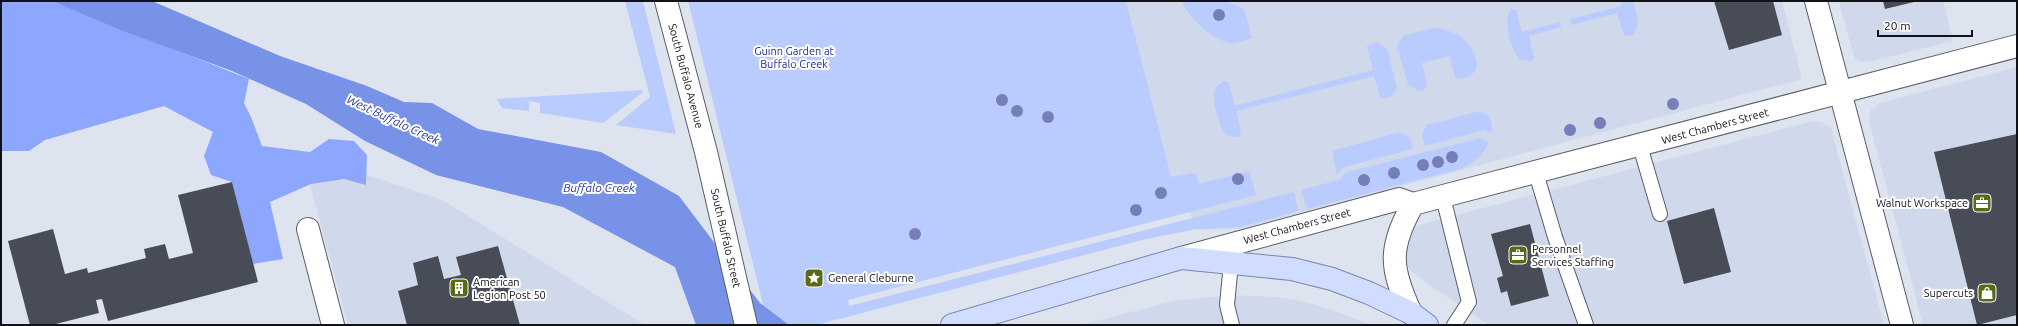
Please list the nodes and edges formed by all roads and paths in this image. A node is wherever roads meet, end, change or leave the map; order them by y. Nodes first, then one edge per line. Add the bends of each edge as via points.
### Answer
1 (666, 1) edge
2 (1816, 1) edge
3 (2017, 46) edge
4 (1841, 93) junction
5 (1640, 146) junction
6 (706, 152) joint
7 (1536, 173) junction
8 (1443, 196) junction
9 (1413, 204) junction
10 (1660, 214) dead end
11 (308, 229) dead end
12 (1181, 258) junction
13 (1231, 262) junction
14 (1419, 319) edge
15 (333, 325) edge
16 (746, 325) edge
17 (952, 325) edge
18 (1232, 325) edge
19 (1454, 325) edge
20 (1586, 325) edge
21 (1902, 325) edge

1 - 6 street, South Buffalo Avenue
2 - 4 street
3 - 4 street, West Chambers Street
4 - 5 street, West Chambers Street
4 - 21 street
5 - 7 street, West Chambers Street
5 - 10 lane
6 - 16 street, South Buffalo Street
7 - 8 street, West Chambers Street
7 - 20 lane via 1554,237
8 - 9 street, West Chambers Street
8 - 19 lane via 1469,302
9 - 12 street, West Chambers Street via 1399,199
9 - 14 street, West Chambers Street via 1401,226 1395,267 1400,289
11 - 15 street
12 - 13 main road, West Chambers Street
12 - 17 main road, West Chambers Street
13 - 14 main road, West Chambers Street via 1292,269 1332,279 1369,293
13 - 18 lane via 1227,305

